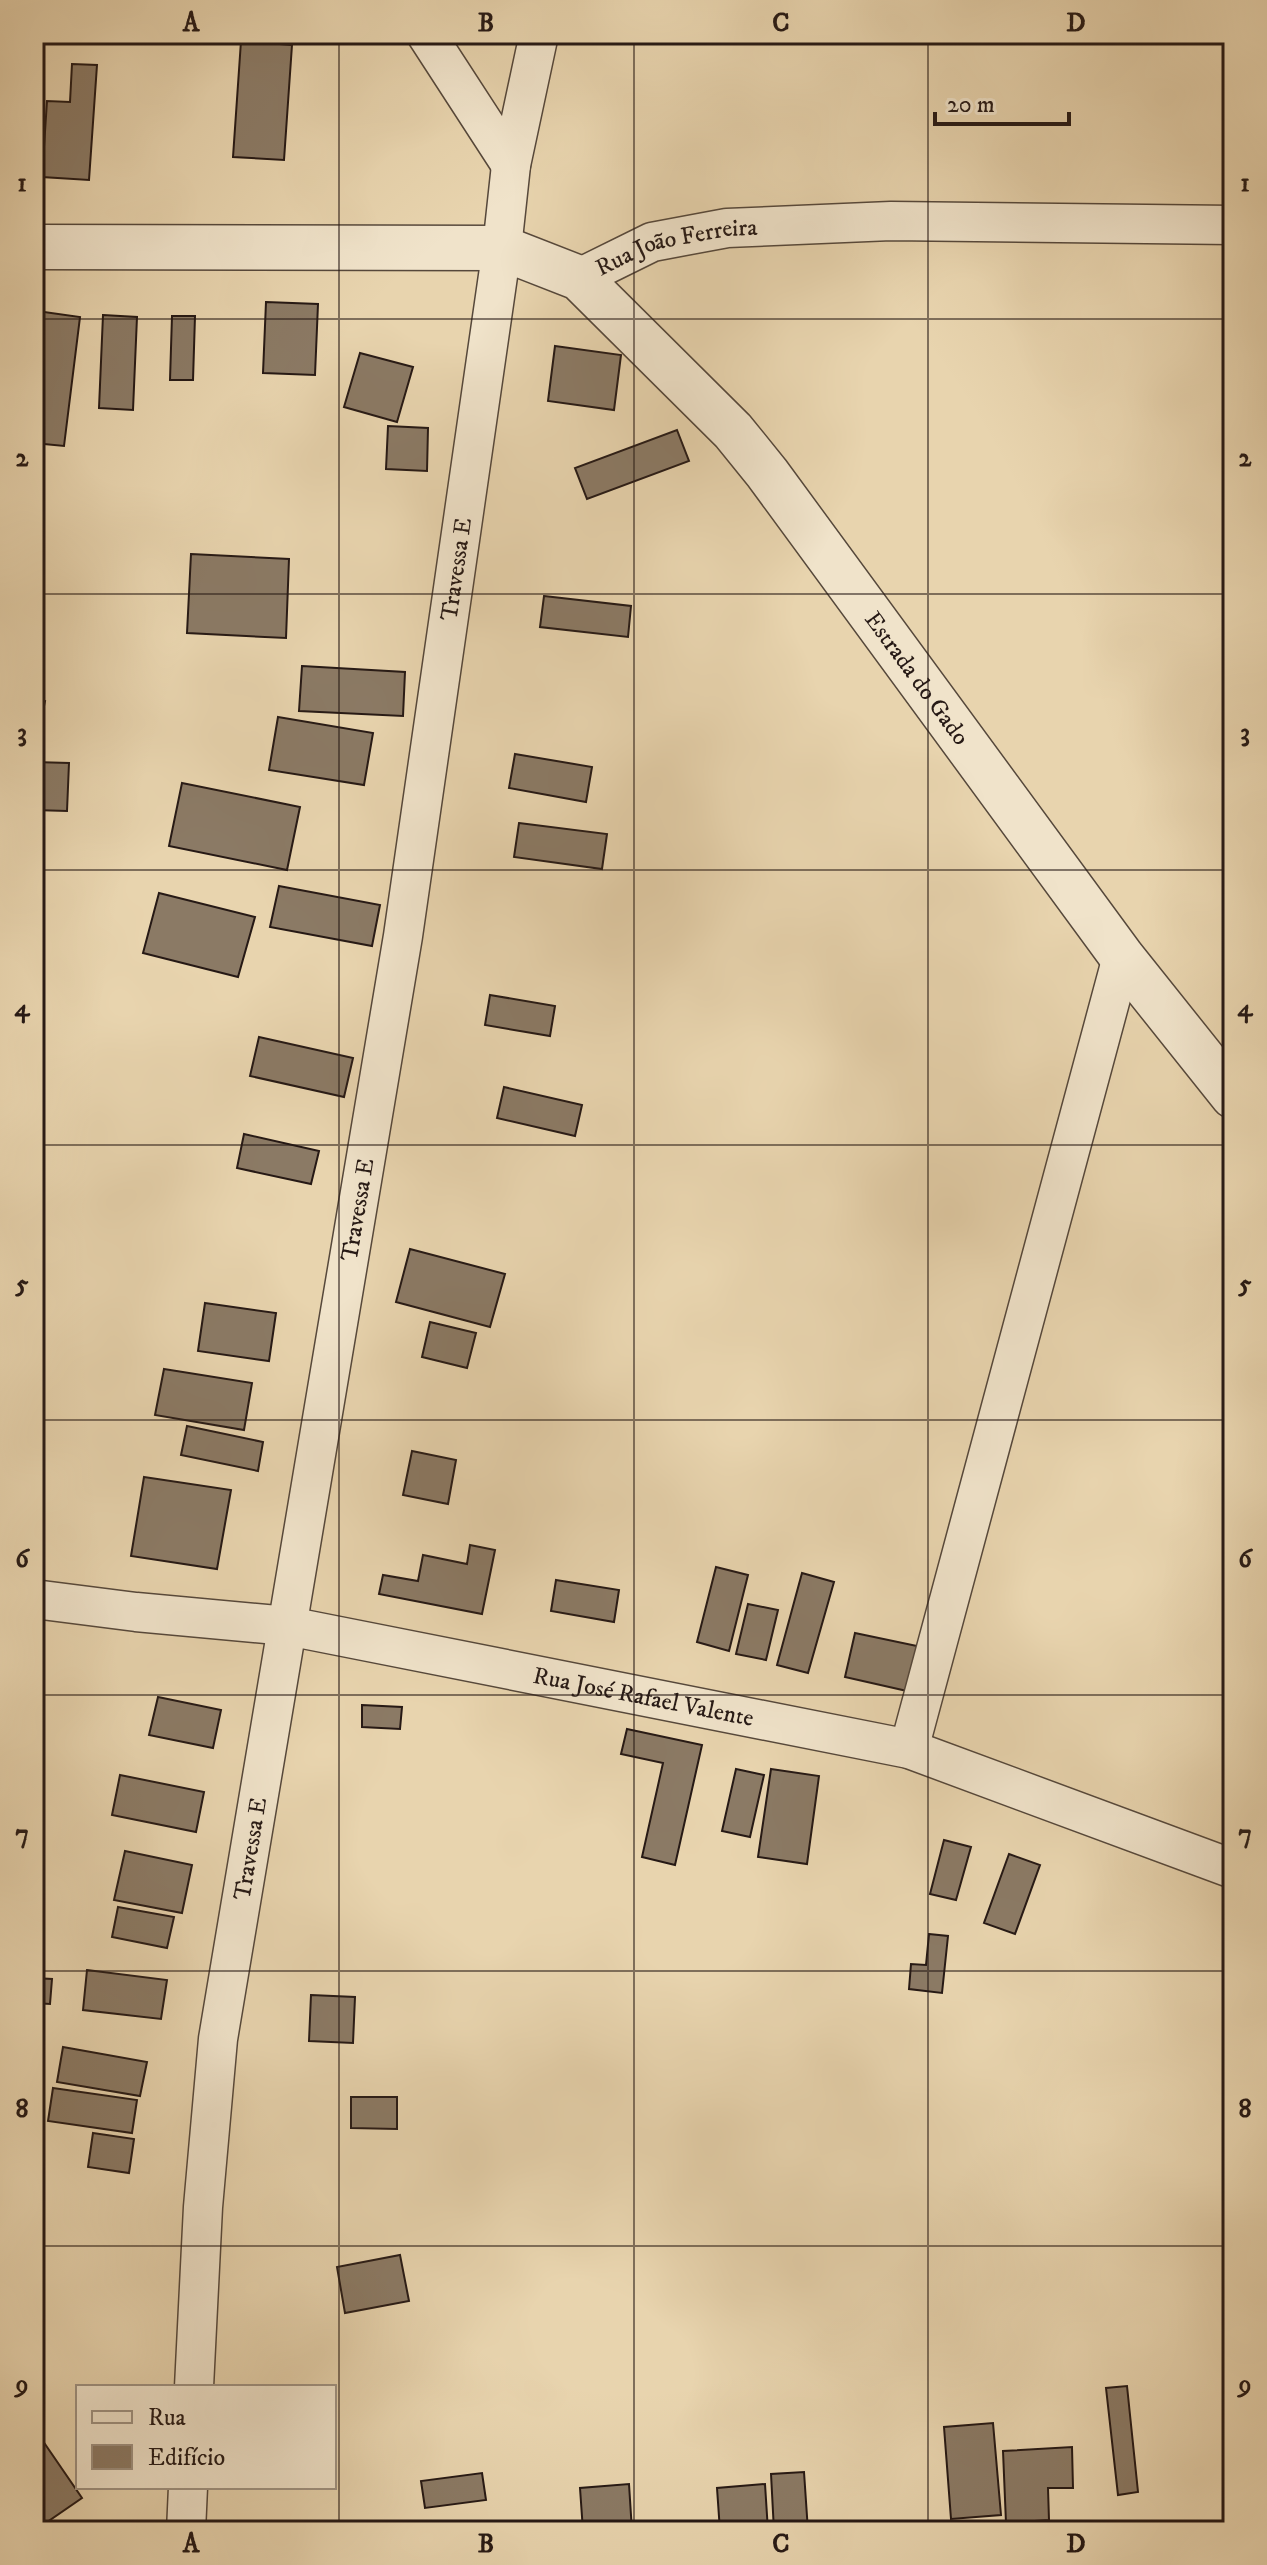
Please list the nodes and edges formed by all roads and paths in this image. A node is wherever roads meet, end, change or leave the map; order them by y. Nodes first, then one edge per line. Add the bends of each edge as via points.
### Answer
1 (426, 34) edge
2 (539, 34) edge
3 (511, 165) junction
4 (1233, 225) edge
5 (34, 247) edge
6 (502, 248) junction
7 (579, 278) junction
8 (1122, 957) junction
9 (1233, 1096) edge
10 (34, 1599) edge
11 (288, 1626) junction
12 (909, 1749) junction
13 (1233, 1869) edge
14 (194, 2385) edge
15 (188, 2489) edge
16 (186, 2531) edge

1 - 3 street
2 - 3 street, Travessa E
3 - 6 street, Travessa E
4 - 7 street, Rua João Ferreira via 891,221 727,228 652,242
5 - 6 street, Rua João Ferreira
6 - 7 street, Rua João Ferreira
6 - 11 street, Travessa E via 403,936
7 - 8 street, Estrada do Gado via 733,431 767,473
8 - 9 street, Estrada do Gado
8 - 12 street
10 - 11 street, Rua José Rafael Valente
11 - 12 street, Rua José Rafael Valente
11 - 14 street, Travessa E via 218,2039
12 - 13 street, Rua José Rafael Valente
15 - 16 street

